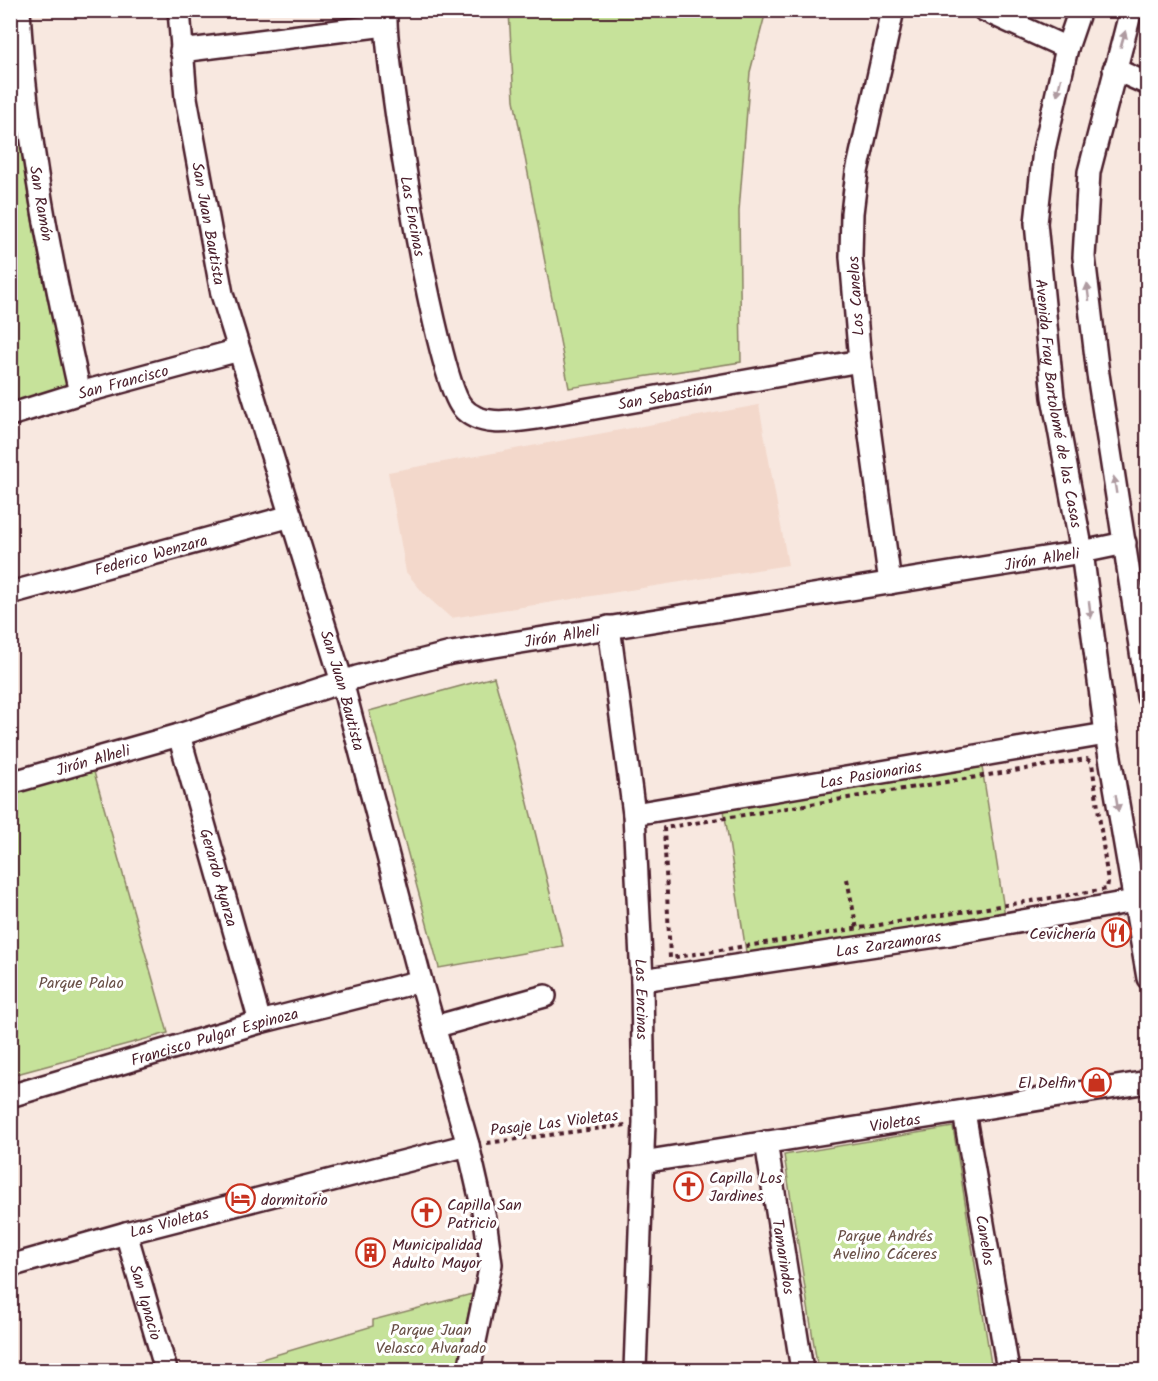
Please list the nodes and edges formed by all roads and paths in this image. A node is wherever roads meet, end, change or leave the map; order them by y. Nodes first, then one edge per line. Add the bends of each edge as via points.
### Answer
1 (19, 10) edge
2 (179, 10) edge
3 (893, 10) edge
4 (984, 10) edge
5 (1080, 10) edge
6 (1131, 10) edge
7 (385, 18) edge
8 (1067, 48) junction
9 (181, 51) junction
10 (1114, 69) junction
11 (1148, 84) edge
12 (239, 350) junction
13 (860, 361) junction
14 (80, 393) junction
15 (10, 415) edge
16 (470, 415) joint
17 (291, 516) junction
18 (1125, 543) junction
19 (1082, 552) junction
20 (890, 583) junction
21 (10, 593) edge
22 (609, 627) junction
23 (342, 682) junction
24 (1148, 697) edge
25 (1106, 734) junction
26 (178, 735) junction
27 (10, 783) edge
28 (634, 813) junction
29 (664, 828) dead end
30 (847, 879) dead end
31 (1134, 901) junction
32 (857, 929) dead end
33 (670, 958) dead end
34 (1148, 978) edge
35 (642, 980) junction
36 (421, 981) junction
37 (545, 996) dead end
38 (260, 1022) junction
39 (434, 1027) junction
40 (1148, 1082) edge
41 (10, 1095) edge
42 (964, 1112) junction
43 (644, 1122) junction
44 (766, 1142) junction
45 (468, 1145) junction
46 (642, 1162) junction
47 (126, 1233) junction
48 (10, 1266) edge
49 (166, 1371) edge
50 (469, 1371) edge
51 (634, 1371) edge
52 (802, 1371) edge
53 (1008, 1371) edge

1 - 14 street, San Ramón via 41,203
2 - 9 street, San Juan Bautista
3 - 13 street, Los Canelos via 857,172 852,213 851,257
4 - 8 street
5 - 8 street, Avenida Fray Bartolomé de las Casas
10 -> 6 street
7 - 9 street
7 - 16 street, Las Encinas via 415,216 442,356 450,385
8 -> 19 street, Avenida Fray Bartolomé de las Casas via 1044,150 1036,223 1053,397
9 - 12 street, San Juan Bautista via 210,234
10 - 11 street
18 -> 10 street via 1084,256 1089,172
12 - 14 street, San Francisco
12 - 17 street, San Juan Bautista
13 - 16 street, San Sebastián via 544,417 507,422
13 - 20 street, Los Canelos
14 - 15 street, San Francisco
17 - 21 street, Federico Wenzara
17 - 23 street, San Juan Bautista
18 - 19 street, Jirón Alheli
18 - 24 street
19 - 20 street, Jirón Alheli
19 -> 25 street, Avenida Fray Bartolomé de las Casas
20 - 22 street, Jirón Alheli
22 - 23 street, Jirón Alheli via 451,652
22 - 28 street, Las Encinas
23 - 26 street, Jirón Alheli
23 - 36 street, San Juan Bautista
25 - 28 street, Las Pasionarias
25 -> 31 street, Avenida Fray Bartolomé de las Casas
26 - 27 street, Jirón Alheli
26 - 38 street, Gerardo Ayarza
28 - 35 street, Las Encinas
29 - 33 path
30 - 32 path
31 - 34 street, Avenida Fray Bartolomé de las Casas
31 - 35 street, Las Zarzamoras via 950,934
35 - 43 street, Las Encinas
36 - 38 street, Francisco Pulgar Espinoza
36 - 39 street, San Juan Bautista
37 - 39 street
38 - 41 street, Francisco Pulgar Espinoza
39 - 45 street, San Juan Bautista
40 - 42 street, Violetas
42 - 44 street, Violetas
42 - 53 street, Canelos
43 - 45 path, Pasaje Las Violetas
43 - 46 street, Las Encinas
44 - 46 street, Violetas
44 - 52 street, Tamarindos
45 - 47 street, Las Violetas
45 - 50 street, San Juan Bautista via 491,1264
46 - 51 street, Las Encinas
47 - 48 street, Las Violetas
47 - 49 street, San Ignacio

